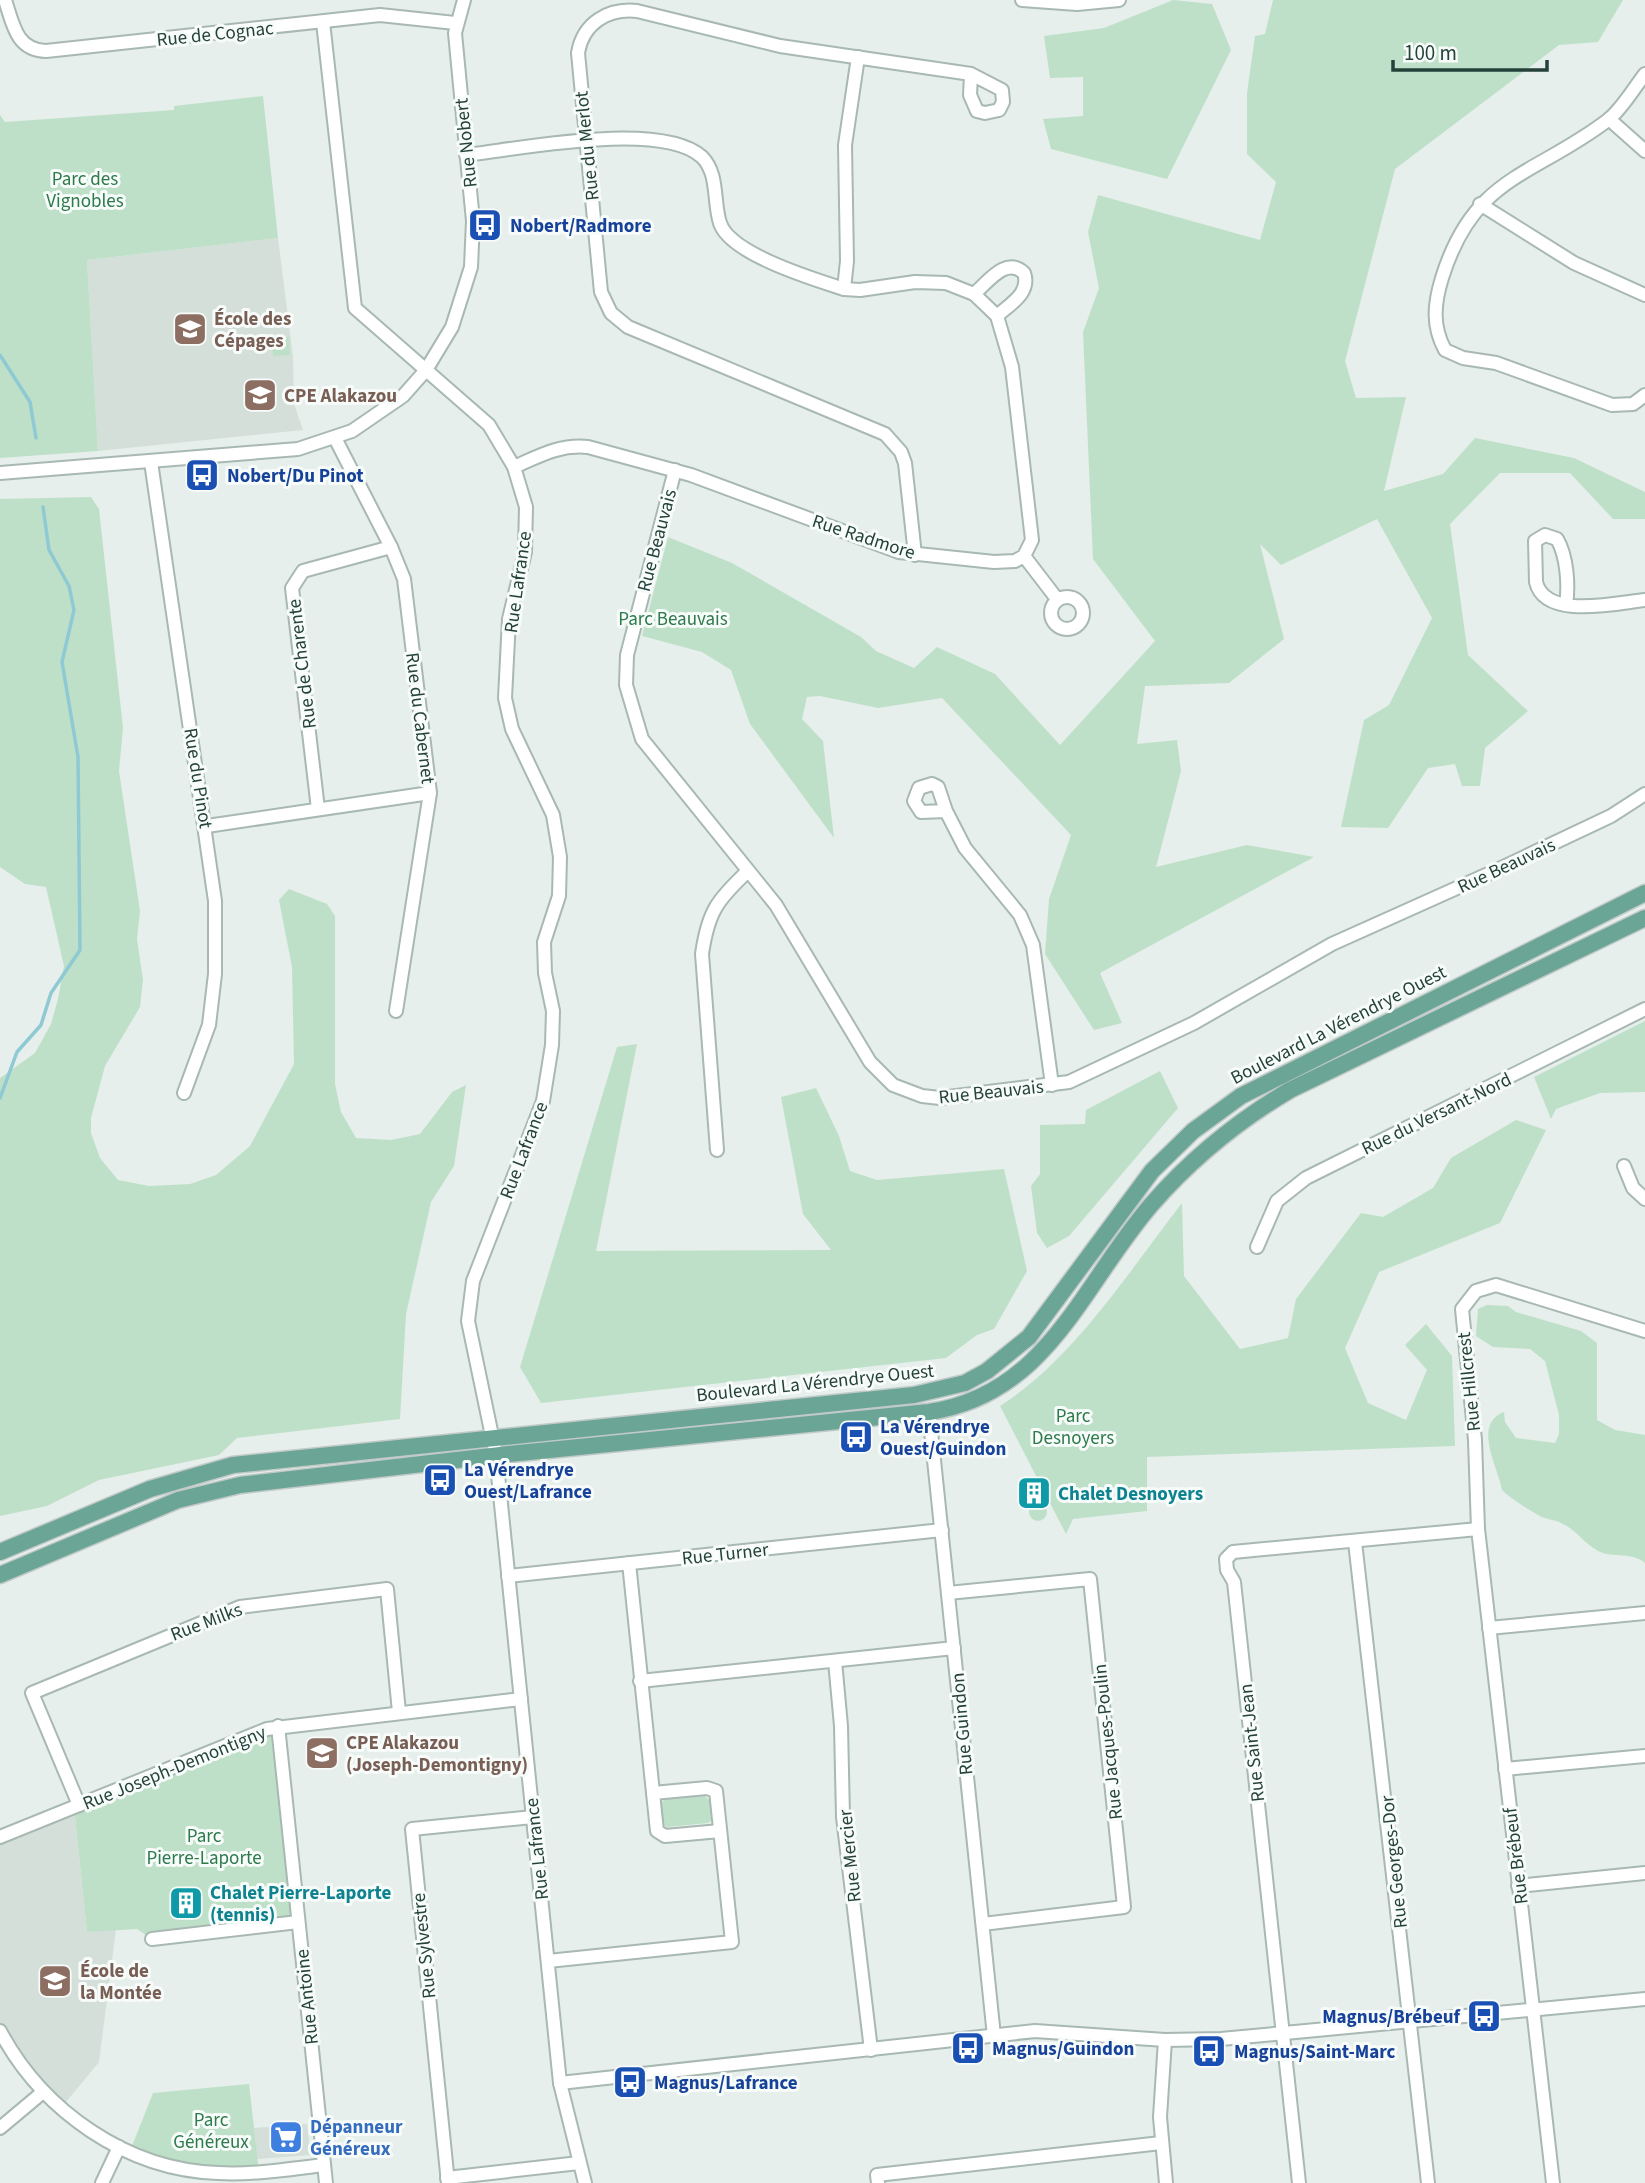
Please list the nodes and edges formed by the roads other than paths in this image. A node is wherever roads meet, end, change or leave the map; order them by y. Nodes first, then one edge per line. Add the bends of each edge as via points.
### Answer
1 (5, 0) edge
2 (464, 0) edge
3 (1022, 0) edge
4 (1119, 0) edge
5 (323, 22) junction
6 (456, 23) junction
7 (858, 57) junction
8 (971, 74) dead end
9 (1645, 74) edge
10 (1609, 119) junction
11 (585, 141) junction
12 (1645, 151) edge
13 (466, 155) junction
14 (1480, 204) junction
15 (844, 289) junction
16 (974, 294) junction
17 (1645, 295) edge
18 (997, 316) junction
19 (426, 370) junction
20 (1645, 396) edge
21 (335, 439) junction
22 (151, 461) junction
23 (514, 467) junction
24 (675, 471) junction
25 (0, 473) edge
26 (391, 547) junction
27 (915, 555) junction
28 (1024, 556) junction
29 (1057, 600) dead end
30 (1645, 600) edge
31 (1566, 605) junction
32 (430, 793) junction
33 (1645, 794) edge
34 (318, 810) junction
35 (946, 811) dead end
36 (207, 826) junction
37 (748, 871) junction
38 (1645, 893) edge
39 (1645, 918) edge
40 (1645, 1009) edge
41 (396, 1011) dead end
42 (1052, 1085) junction
43 (184, 1093) dead end
44 (717, 1150) dead end
45 (1624, 1166) dead end
46 (1645, 1199) edge
47 (1257, 1247) dead end
48 (1645, 1331) edge
49 (929, 1412) junction
50 (493, 1438) junction
51 (496, 1455) junction
52 (1478, 1529) junction
53 (942, 1531) junction
54 (1355, 1542) junction
55 (0, 1552) edge
56 (629, 1563) junction
57 (0, 1575) edge
58 (508, 1576) junction
59 (948, 1593) junction
60 (1645, 1612) edge
61 (1489, 1628) junction
62 (954, 1648) junction
63 (835, 1661) junction
64 (640, 1681) junction
65 (521, 1699) junction
66 (399, 1712) junction
67 (278, 1726) junction
68 (1645, 1756) edge
69 (1505, 1769) junction
70 (653, 1793) junction
71 (79, 1805) junction
72 (533, 1817) junction
73 (720, 1831) junction
74 (0, 1837) edge
75 (1645, 1874) edge
76 (1518, 1886) junction
77 (298, 1922) junction
78 (983, 1924) junction
79 (152, 1939) dead end
80 (548, 1961) junction
81 (1645, 1999) edge
82 (1534, 2010) junction
83 (1409, 2021) junction
84 (0, 2031) edge
85 (1283, 2034) junction
86 (994, 2036) junction
87 (1165, 2040) junction
88 (871, 2050) junction
89 (560, 2083) junction
90 (43, 2092) junction
91 (0, 2128) edge
92 (1161, 2143) junction
93 (119, 2147) junction
94 (579, 2163) junction
95 (324, 2165) junction
96 (214, 2178) edge
97 (447, 2180) edge
98 (102, 2183) edge
99 (326, 2183) edge
100 (584, 2183) edge
101 (878, 2183) edge
102 (1166, 2183) edge
103 (1299, 2183) edge
104 (1428, 2183) edge
105 (1553, 2183) edge

1 - 5 street, Rue de Cognac via 21,42 37,51
2 - 6 street, Rue Nobert
3 - 4 street via 1077,4
5 - 6 street, Rue de Cognac via 390,14
5 - 19 street, Rue Lafrance via 355,308
6 - 13 street, Rue Nobert
7 - 8 street, Rue du Merlot
7 - 11 street, Rue du Merlot via 780,46 637,11 614,12 593,23 580,41
7 - 15 street via 845,145
9 - 10 street
10 - 12 street
10 - 14 street via 1508,181
11 - 13 street
11 - 15 street via 651,139 692,150 711,171 720,224 731,240
11 - 27 street, Rue du Merlot via 601,292 611,313 628,327 886,434 905,463
13 - 19 street, Rue Nobert via 473,221 471,267 452,327
14 - 17 street via 1574,263
14 - 20 street via 1465,222 1437,296 1435,329 1445,350 1496,363 1612,405 1633,404
15 - 16 street via 931,281
16 - 18 street
16 - 18 street via 1007,267 1024,273 1027,285
18 - 28 street via 1012,367 1032,531
19 - 21 street, Rue Nobert via 389,407
19 - 23 street, Rue Lafrance via 489,425
21 - 22 street, Rue Nobert via 287,451
21 - 26 street, Rue du Cabernet
22 - 25 street, Rue Nobert
22 - 36 street, Rue du Pinot
23 - 24 street, Rue Radmore via 550,450 576,446
23 - 50 street, Rue Lafrance via 526,507 525,552 509,620 505,698 512,729 553,815 560,857 559,896 544,942 553,1011 543,1101 470,1294 471,1339
24 - 27 street, Rue Radmore
24 - 37 street, Rue Beauvais via 630,638 626,685 642,739
26 - 32 street, Rue du Cabernet via 404,579
26 - 34 street, Rue de Charente via 303,571 292,588
27 - 28 street, Rue Radmore via 1005,562
28 - 29 street
30 - 31 street
31 - 31 street via 1550,602 1537,589 1535,541 1545,535 1557,539 1562,548
32 - 34 street
32 - 41 street, Rue du Cabernet
33 - 42 street, Rue Beauvais via 1611,816 1310,955 1240,999 1135,1052
34 - 36 street
35 - 42 street via 975,863 1020,915 1033,945
36 - 43 street, Rue du Pinot via 215,901 215,974 209,1025
37 - 42 street, Rue Beauvais via 776,905 870,1062 893,1085 940,1098
37 - 44 street via 719,898 705,932 702,954
38 - 50 main road, Boulevard La Vérendrye Ouest via 1276,1076 1210,1117 1132,1194 1029,1337 965,1383 914,1395
39 - 49 main road, Boulevard La Vérendrye Ouest via 1290,1090 1235,1125 1190,1163 1149,1207 1038,1358 987,1395
40 - 47 street, Rue du Versant-Nord via 1307,1178 1277,1201
45 - 46 street via 1633,1188
48 - 52 street, Rue Hillcrest via 1496,1285 1470,1297 1461,1321 1475,1440
49 - 51 main road, Boulevard La Vérendrye Ouest
49 - 53 street, Rue Guindon
50 - 51 street, Rue Lafrance
50 - 55 main road, Boulevard La Vérendrye Ouest via 206,1471 150,1489
51 - 57 main road, Boulevard La Vérendrye Ouest via 209,1491
51 - 58 street, Rue Lafrance
52 - 54 street, Rue Saint-Jean
52 - 61 street, Rue Brébeuf
53 - 56 street, Rue Turner
53 - 59 street, Rue Guindon
54 - 83 street, Rue Georges-Dor
54 - 85 street, Rue Saint-Jean via 1233,1552 1226,1559 1234,1582
56 - 58 street, Rue Turner
56 - 64 street
58 - 65 street, Rue Lafrance
59 - 62 street, Rue Guindon
59 - 78 street, Rue Jacques-Poulin via 1090,1579 1124,1907
60 - 61 street
61 - 69 street, Rue Brébeuf
62 - 63 street
62 - 78 street, Rue Guindon
63 - 64 street
63 - 88 street, Rue Mercier via 843,1817
64 - 70 street
65 - 66 street, Rue Joseph-Demontigny
65 - 72 street, Rue Lafrance
66 - 67 street, Rue Joseph-Demontigny
66 - 71 street, Rue Milks via 387,1589 240,1607 32,1693
67 - 71 street, Rue Joseph-Demontigny
67 - 77 street, Rue Antoine
68 - 69 street
69 - 76 street, Rue Brébeuf
70 - 73 street via 660,1835
70 - 73 street via 711,1788 718,1795
71 - 74 street, Rue Joseph-Demontigny
72 - 80 street, Rue Lafrance
72 - 97 street, Rue Sylvestre via 412,1829
73 - 80 street via 732,1942
75 - 76 street
76 - 82 street, Rue Brébeuf
77 - 79 street
77 - 95 street, Rue Antoine
78 - 86 street, Rue Guindon
80 - 89 street, Rue Lafrance
81 - 82 street
82 - 83 street
82 - 105 street, Rue Brébeuf
83 - 85 street
83 - 104 street, Rue Georges-Dor
84 - 90 street
85 - 87 street
85 - 103 street, Rue Saint-Jean
86 - 87 street via 1047,2030
86 - 88 street
87 - 92 street
88 - 89 street
89 - 94 street, Rue Lafrance
90 - 91 street
90 - 93 street
92 - 101 street via 877,2175
92 - 102 street
93 - 96 street
93 - 98 street
94 - 97 street
94 - 100 street, Rue Lafrance
95 - 96 street
95 - 99 street, Rue Antoine

